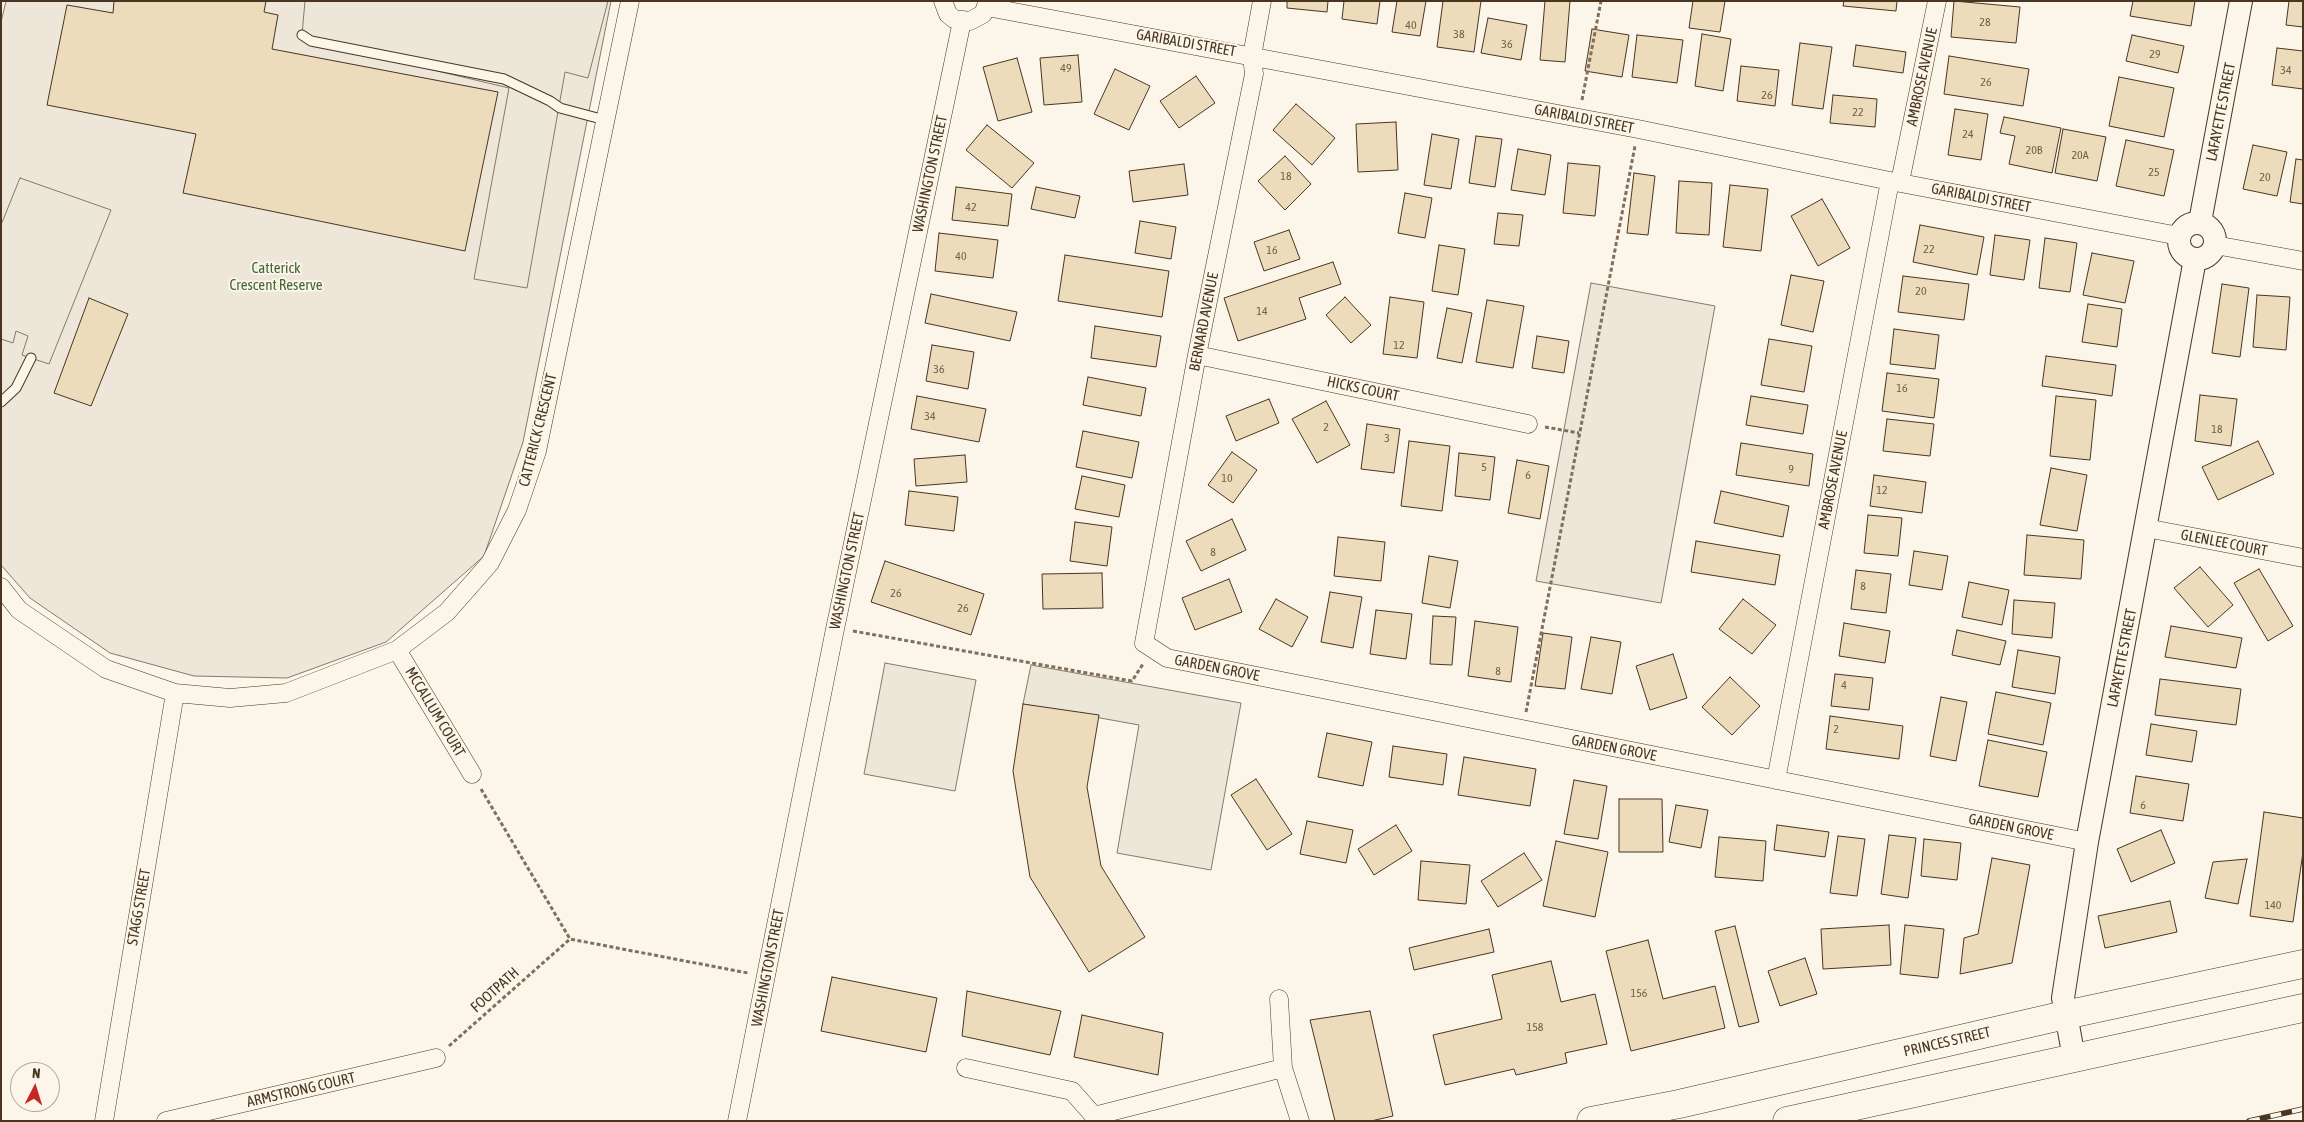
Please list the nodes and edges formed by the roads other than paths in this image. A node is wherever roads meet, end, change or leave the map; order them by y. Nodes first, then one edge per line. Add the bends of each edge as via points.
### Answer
1 (630, 1) edge
2 (943, 1) edge
3 (1262, 1) edge
4 (1937, 1) edge
5 (2241, 1) edge
6 (988, 4) edge
7 (962, 21) junction
8 (302, 35) dead end
9 (1252, 56) junction
10 (605, 120) junction
11 (1895, 181) junction
12 (2200, 222) junction
13 (2179, 236) junction
14 (2215, 245) junction
15 (2195, 259) junction
16 (2303, 261) edge
17 (1198, 355) junction
18 (31, 358) dead end
19 (1, 402) edge
20 (1528, 424) road end
21 (2146, 528) junction
22 (2303, 558) edge
23 (1, 587) edge
24 (1148, 646) joint
25 (397, 650) junction
26 (175, 693) junction
27 (472, 774) road end
28 (1776, 780) junction
29 (2088, 842) junction
30 (2303, 964) edge
31 (1278, 999) dead end
32 (2303, 1008) edge
33 (2065, 1015) junction
34 (436, 1058) road end
35 (2074, 1058) junction
36 (966, 1068) dead end
37 (1283, 1068) junction
38 (1094, 1118) edge
39 (104, 1121) edge
40 (166, 1121) edge
41 (738, 1121) edge
42 (1300, 1121) edge
43 (1591, 1121) edge
44 (1787, 1121) edge

1 - 10 street, CATTERICK CRESCENT
2 - 7 street via 948,14
3 - 9 street, BERNARD AVENUE
4 - 11 street, AMBROSE AVENUE
5 - 12 street, LAFAYETTE STREET
6 - 7 street via 977,19
6 - 9 street, GARIBALDI STREET
7 - 41 street, WASHINGTON STREET via 835,628
8 - 10 lane via 311,41 504,79 560,108
9 - 11 street, GARIBALDI STREET
9 - 17 street, BERNARD AVENUE via 1254,74
10 - 25 street, CATTERICK CRESCENT via 536,451 517,510 490,563 447,612
11 - 13 street, GARIBALDI STREET
11 - 28 street, AMBROSE AVENUE
12 - 13 street via 2186,226
12 - 14 street via 2214,232
13 - 15 street via 2181,250
14 - 15 street via 2207,256
14 - 16 street
15 - 21 street, LAFAYETTE STREET
17 - 20 street, HICKS COURT
17 - 24 street, BERNARD AVENUE
18 - 19 lane via 16,388
21 - 22 street, GLENLEE COURT
21 - 29 street, LAFAYETTE STREET
23 - 26 street, CATTERICK CRESCENT via 19,610 106,669
24 - 28 street, GARDEN GROVE via 1167,658
25 - 26 street, CATTERICK CRESCENT via 286,693 230,698
25 - 27 street, MCCALLUM COURT
26 - 39 street, STAGG STREET
28 - 29 street, GARDEN GROVE
29 - 33 street, LAFAYETTE STREET via 2062,998
30 - 33 highway, PRINCES STREET
31 - 37 street
32 - 35 highway
33 - 35 street, LAFAYETTE STREET
33 - 43 highway, PRINCES STREET via 1679,1104
34 - 40 street, ARMSTRONG COURT
35 - 44 highway
36 - 38 street via 1072,1091
37 - 38 street
37 - 42 street

